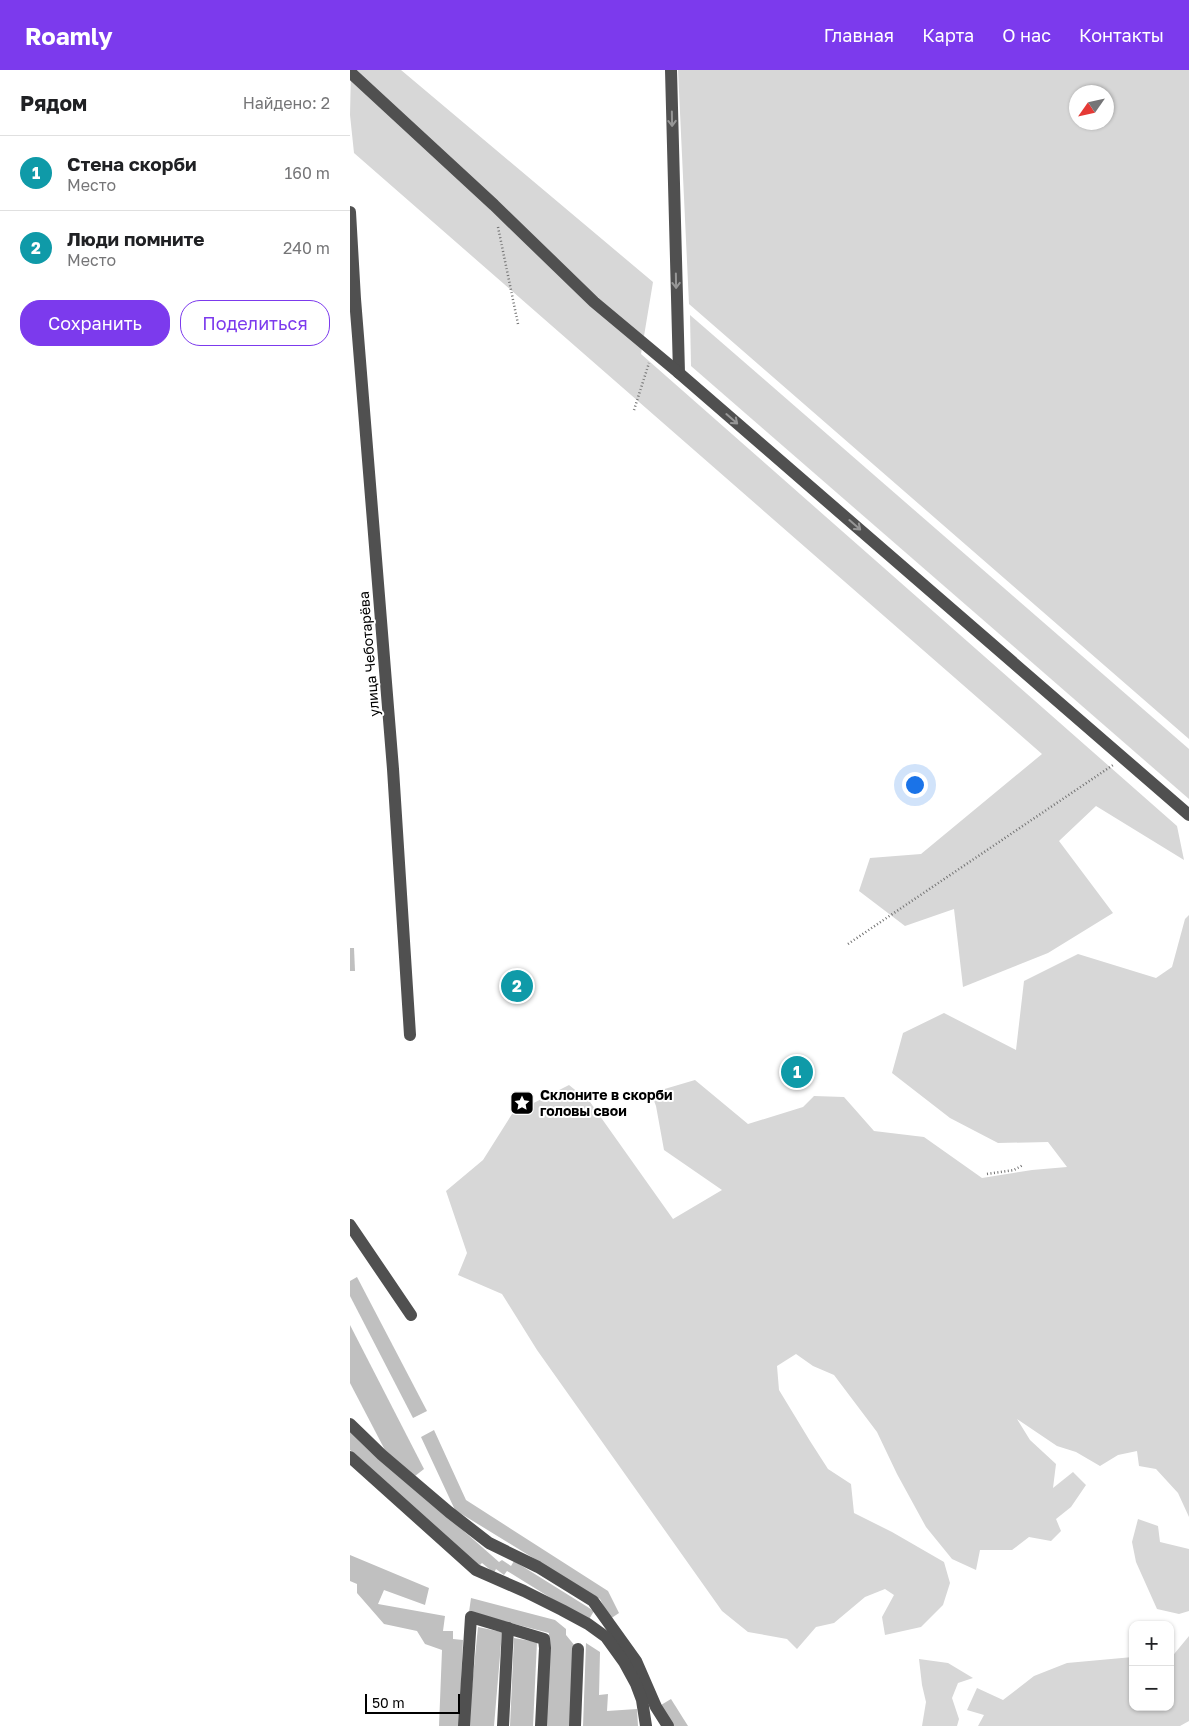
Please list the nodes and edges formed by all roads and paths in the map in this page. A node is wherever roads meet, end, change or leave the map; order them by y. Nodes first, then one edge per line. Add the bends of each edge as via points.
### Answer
1 (671, 70) edge
2 (350, 72) edge
3 (494, 205) junction
4 (350, 212) edge
5 (518, 324) dead end
6 (652, 352) junction
7 (679, 373) junction
8 (634, 410) dead end
9 (1123, 758) junction
10 (1189, 815) edge
11 (848, 944) dead end
12 (410, 1034) dead end
13 (1023, 1165) dead end
14 (986, 1174) dead end
15 (350, 1225) edge
16 (411, 1315) dead end
17 (350, 1424) edge
18 (350, 1458) edge
19 (508, 1628) junction
20 (578, 1649) dead end
21 (464, 1726) edge
22 (503, 1726) edge
23 (541, 1726) edge
24 (575, 1726) edge
25 (646, 1726) edge
26 (668, 1726) edge

1 -> 7 street
2 - 3 street
3 - 5 path
3 - 6 street via 594,302
4 - 12 street, улица Чеботарёва
6 - 7 street
6 - 8 path
7 -> 9 street
9 - 10 street
9 - 11 path
13 - 14 path via 1014,1170
15 - 16 street
17 - 26 street via 489,1543 538,1567 593,1601 636,1661
18 - 25 street via 476,1570 562,1610 606,1637 636,1684
19 - 21 street via 471,1616
19 - 22 street
19 - 23 street via 544,1640
20 - 24 street

